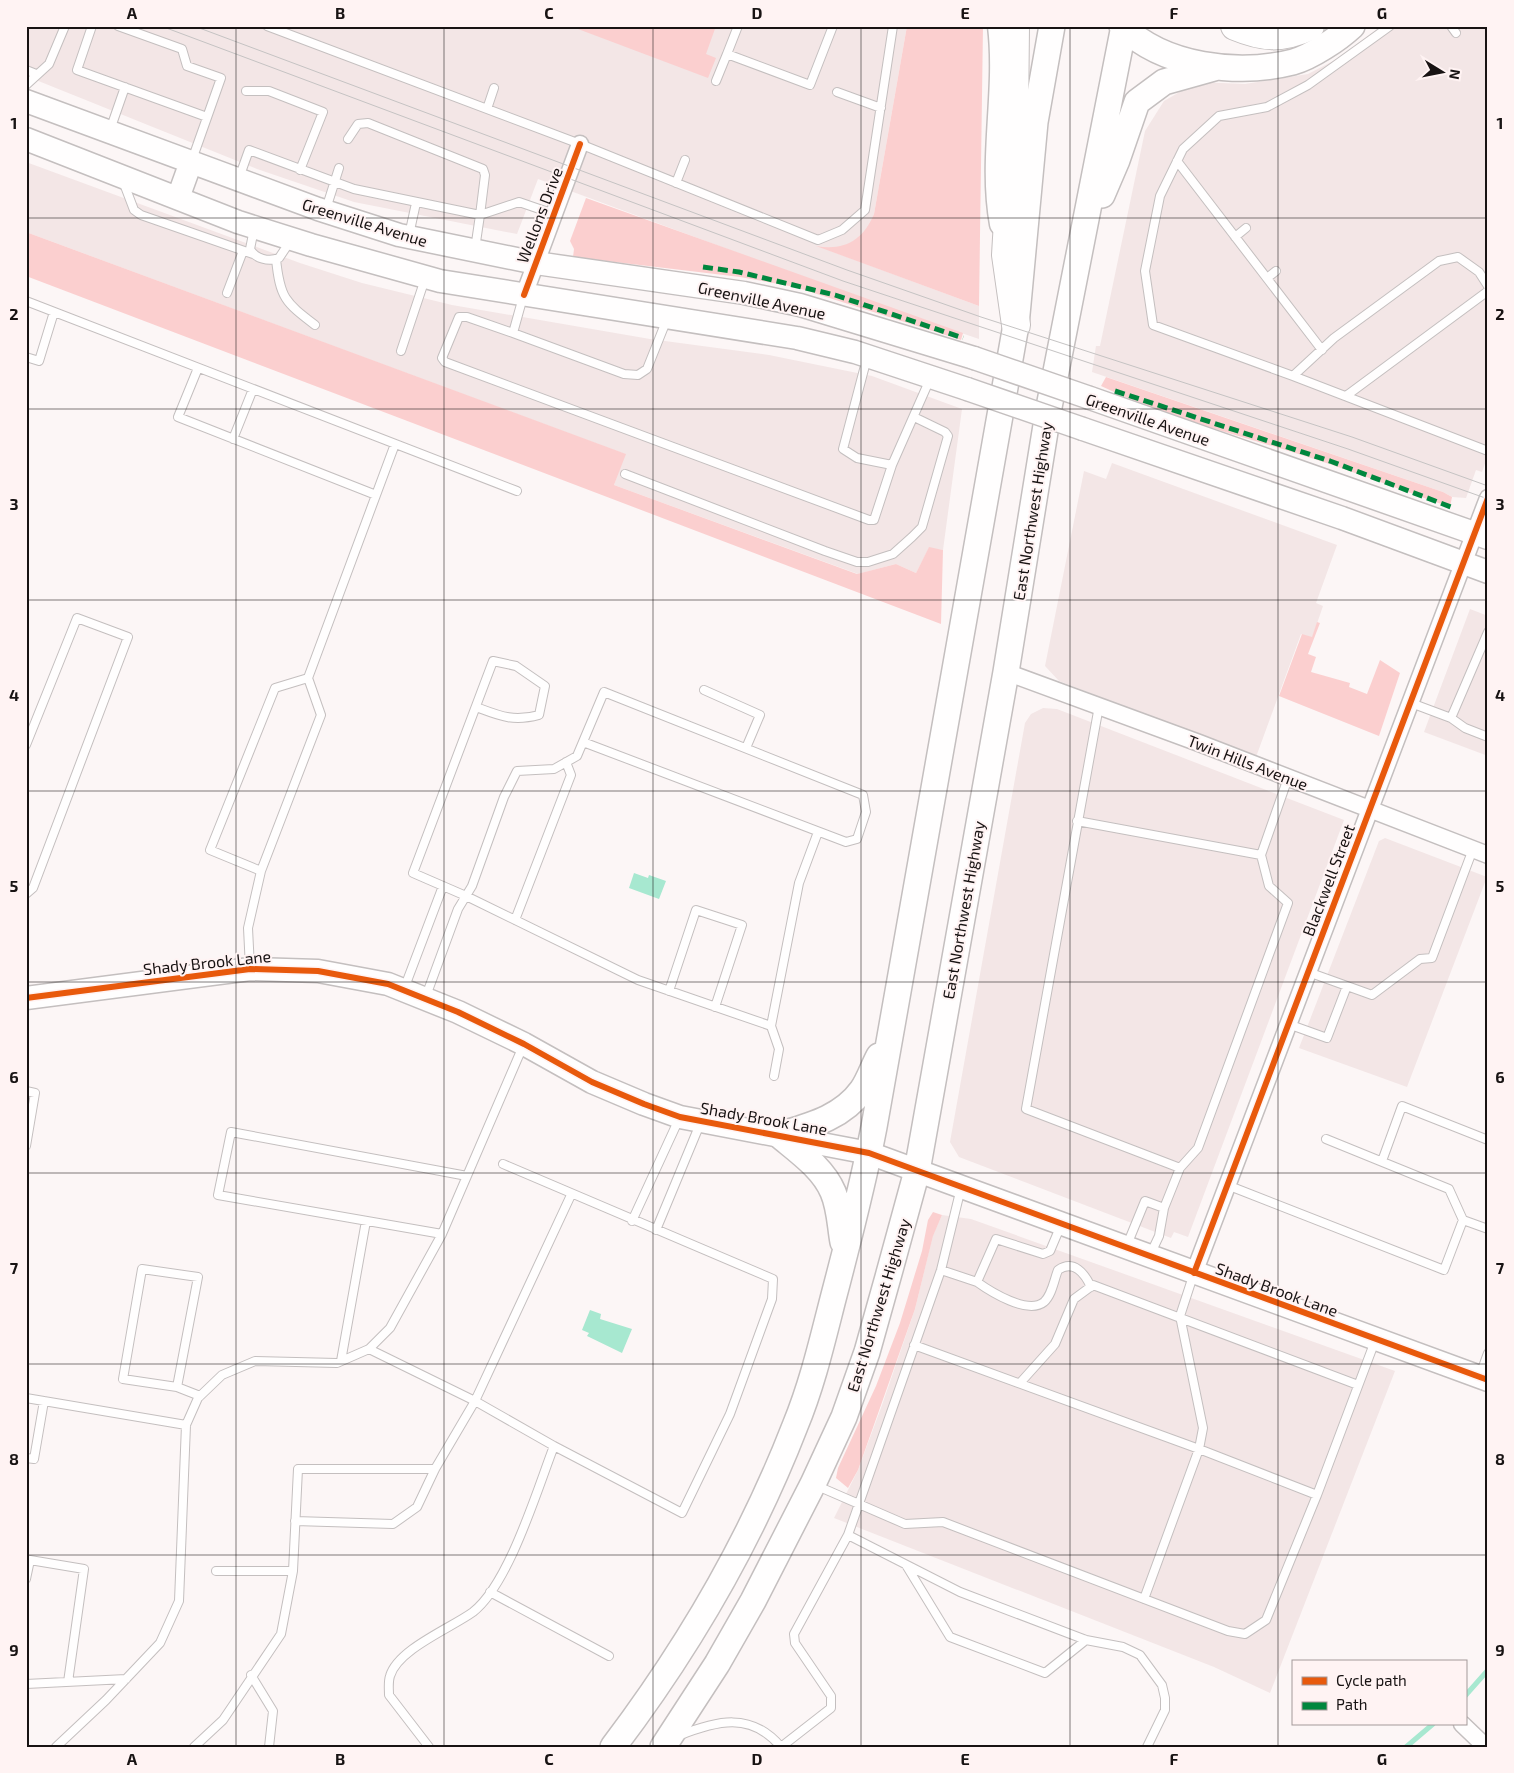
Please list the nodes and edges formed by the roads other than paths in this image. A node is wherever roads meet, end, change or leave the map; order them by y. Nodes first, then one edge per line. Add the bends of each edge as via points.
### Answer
1 (64, 26) edge
2 (92, 26) edge
3 (118, 26) edge
4 (267, 26) edge
5 (738, 26) edge
6 (833, 26) edge
7 (893, 26) edge
8 (999, 26) edge
9 (1015, 26) edge
10 (1052, 26) edge
11 (1235, 26) edge
12 (1310, 26) edge
13 (1352, 26) edge
14 (1390, 26) edge
15 (1451, 26) edge
16 (1123, 27) edge
17 (1456, 33) dead end
18 (727, 54) junction
19 (1218, 66) junction
20 (26, 70) edge
21 (36, 74) junction
22 (716, 81) dead end
23 (26, 84) edge
24 (125, 87) junction
25 (494, 88) dead end
26 (246, 91) dead end
27 (837, 92) dead end
28 (26, 101) edge
29 (881, 108) junction
30 (487, 109) junction
31 (207, 116) junction
32 (109, 132) junction
33 (26, 139) edge
34 (348, 139) dead end
35 (580, 144) junction
36 (685, 160) dead end
37 (1177, 161) junction
38 (191, 162) junction
39 (338, 168) dead end
40 (300, 170) junction
41 (122, 176) junction
42 (238, 180) junction
43 (334, 182) junction
44 (676, 182) junction
45 (178, 198) junction
46 (416, 203) junction
47 (325, 212) junction
48 (554, 214) junction
49 (480, 215) junction
50 (254, 227) junction
51 (1246, 228) dead end
52 (408, 237) junction
53 (1235, 237) junction
54 (1084, 238) junction
55 (292, 239) junction
56 (243, 251) junction
57 (475, 252) junction
58 (253, 254) junction
59 (1006, 255) junction
60 (276, 259) junction
61 (536, 263) junction
62 (1276, 271) dead end
63 (425, 277) junction
64 (1267, 278) junction
65 (1488, 286) edge
66 (1488, 291) edge
67 (227, 293) dead end
68 (524, 295) junction
69 (26, 301) edge
70 (54, 312) junction
71 (668, 317) junction
72 (315, 325) dead end
73 (1016, 325) junction
74 (513, 333) junction
75 (1322, 350) junction
76 (401, 351) dead end
77 (26, 357) edge
78 (867, 357) junction
79 (198, 368) junction
80 (1293, 376) junction
81 (931, 378) junction
82 (253, 390) junction
83 (1346, 396) junction
84 (914, 417) junction
85 (233, 439) junction
86 (395, 444) junction
87 (1488, 451) edge
88 (892, 465) junction
89 (625, 474) dead end
90 (517, 491) dead end
91 (376, 495) junction
92 (1488, 498) edge
93 (1481, 536) edge
94 (1464, 563) junction
95 (1488, 572) edge
96 (1488, 632) edge
97 (1006, 672) junction
98 (308, 678) junction
99 (704, 690) dead end
100 (1410, 704) junction
101 (1099, 706) junction
102 (476, 707) junction
103 (1451, 718) junction
104 (1488, 737) edge
105 (582, 742) junction
106 (26, 745) edge
107 (746, 748) junction
108 (566, 762) junction
109 (1288, 778) junction
110 (1370, 809) junction
111 (1077, 821) junction
112 (818, 832) junction
113 (1480, 852) edge
114 (1261, 855) junction
115 (261, 871) junction
116 (443, 886) junction
117 (26, 894) edge
118 (466, 896) junction
119 (515, 920) junction
120 (250, 969) junction
121 (1308, 972) junction
122 (1347, 986) junction
123 (404, 990) junction
124 (669, 991) junction
125 (26, 998) edge
126 (425, 998) junction
127 (715, 1007) junction
128 (895, 1014) junction
129 (1288, 1024) junction
130 (771, 1026) junction
131 (524, 1044) junction
132 (774, 1076) dead end
133 (26, 1091) edge
134 (690, 1119) junction
135 (778, 1135) junction
136 (1326, 1139) dead end
137 (1488, 1140) edge
138 (26, 1146) edge
139 (869, 1153) junction
140 (1382, 1161) junction
141 (503, 1164) dead end
142 (1180, 1168) junction
143 (917, 1171) junction
144 (467, 1176) junction
145 (1227, 1185) junction
146 (961, 1188) junction
147 (571, 1195) junction
148 (1164, 1208) junction
149 (1463, 1220) junction
150 (366, 1221) junction
151 (632, 1221) junction
152 (1062, 1224) junction
153 (1488, 1229) edge
154 (656, 1230) junction
155 (442, 1234) junction
156 (1126, 1248) junction
157 (845, 1255) junction
158 (1150, 1257) junction
159 (941, 1270) junction
160 (1194, 1273) junction
161 (977, 1282) junction
162 (1090, 1287) junction
163 (1180, 1316) junction
164 (1375, 1339) junction
165 (914, 1345) junction
166 (369, 1349) junction
167 (1488, 1353) edge
168 (342, 1361) junction
169 (1484, 1379) edge
170 (1020, 1383) junction
171 (1358, 1385) junction
172 (177, 1387) junction
173 (200, 1396) junction
174 (26, 1398) edge
175 (44, 1401) junction
176 (475, 1401) junction
177 (186, 1425) junction
178 (554, 1446) junction
179 (1199, 1449) junction
180 (26, 1458) edge
181 (435, 1468) junction
182 (778, 1468) junction
183 (813, 1484) junction
184 (1317, 1495) junction
185 (859, 1503) junction
186 (295, 1521) junction
187 (848, 1535) junction
188 (906, 1564) junction
189 (216, 1571) dead end
190 (293, 1571) junction
191 (26, 1579) edge
192 (490, 1592) junction
193 (1144, 1599) junction
194 (1086, 1640) junction
195 (609, 1656) dead end
196 (251, 1675) junction
197 (126, 1679) junction
198 (68, 1682) junction
199 (26, 1684) edge
200 (1464, 1726) edge
201 (665, 1744) edge
202 (56, 1747) edge
203 (194, 1747) edge
204 (269, 1747) edge
205 (429, 1747) edge
206 (613, 1747) edge
207 (781, 1747) edge
208 (1147, 1747) edge
209 (1486, 1747) edge

1 - 21 lane via 49,64
2 - 24 lane via 77,70
3 - 31 lane via 182,49 187,66 221,78
4 - 30 lane
5 - 18 lane
6 - 18 lane via 810,84
7 - 29 lane
8 - 59 main road via 1002,51 996,196
9 - 59 highway via 1014,121
10 - 73 main road via 1035,122
11 - 12 highway via 1256,35 1292,35
13 - 19 main road via 1340,37 1294,61 1255,68
14 - 37 lane via 1308,85 1267,107 1219,116 1183,149
15 - 17 lane
16 - 19 main road via 1172,58
16 - 54 main road, East Northwest Highway
18 - 22 lane
19 - 54 main road via 1164,82 1137,102
20 - 21 lane
21 - 23 lane
24 - 31 lane
24 - 32 lane
25 - 30 lane
26 - 40 lane via 269,92 323,112
27 - 29 lane
28 - 32 main road, Greenville Avenue
29 - 44 lane via 866,210 842,230 818,240
30 - 35 lane
31 - 38 lane
32 - 38 main road, Greenville Avenue
33 - 41 main road, Greenville Avenue
34 - 49 lane via 358,124 368,123 483,169
35 - 44 lane
35 - 48 street, Wellons Drive
36 - 44 lane
37 - 53 lane
37 - 80 lane via 1160,196 1145,271 1154,324
38 - 42 main road, Greenville Avenue
38 - 45 main road
39 - 43 lane
40 - 42 lane via 249,150
40 - 43 lane
41 - 45 main road, Greenville Avenue
41 - 56 lane via 134,210
42 - 47 main road, Greenville Avenue
43 - 46 lane
43 - 47 lane
45 - 50 main road, Greenville Avenue
46 - 49 lane
46 - 52 lane
47 - 52 main road, Greenville Avenue
48 - 49 lane via 519,202
48 - 61 street, Wellons Drive
49 - 57 lane
50 - 55 main road, Greenville Avenue
50 - 58 lane via 250,249
51 - 53 lane
52 - 57 main road, Greenville Avenue
53 - 64 lane
54 - 97 main road, East Northwest Highway via 1049,407
55 - 60 lane
55 - 63 main road, Greenville Avenue
56 - 58 lane
56 - 67 lane
57 - 61 main road, Greenville Avenue
58 - 60 lane
59 - 73 highway
60 - 72 lane via 278,282 285,300
61 - 68 street, Wellons Drive
61 - 93 main road, Greenville Avenue, bridge via 744,293 800,305 974,358
62 - 64 lane
63 - 68 main road, Greenville Avenue
63 - 76 lane
64 - 75 lane
65 - 75 lane via 1479,272 1458,257 1439,261
66 - 83 lane
68 - 71 main road, Greenville Avenue
68 - 74 lane
69 - 70 lane
70 - 77 lane via 39,361
70 - 79 lane
71 - 74 lane via 647,370 638,375 624,374
71 - 78 main road, Greenville Avenue via 797,338
73 - 128 main road
74 - 88 lane via 459,317 442,358 445,362 869,520 874,520
75 - 80 lane
78 - 81 main road, Greenville Avenue
78 - 88 lane via 843,448 857,458
79 - 82 lane
79 - 85 lane via 178,417
80 - 83 lane
81 - 84 lane
81 - 94 main road, Greenville Avenue, bridge
82 - 85 lane
82 - 86 lane
83 - 87 lane
84 - 88 lane
84 - 89 lane via 948,436 922,526 893,554 868,562 857,562 825,551
85 - 91 lane
86 - 90 lane
86 - 91 lane
91 - 98 lane
92 - 93 street, Blackwell Street
93 - 94 street, Blackwell Street
94 - 95 main road, Greenville Avenue
94 - 100 street, Blackwell Street
96 - 103 lane
97 - 101 street, Twin Hills Avenue
97 - 143 main road, East Northwest Highway
98 - 115 lane via 321,715
98 - 115 lane via 275,688 210,850
99 - 107 lane via 760,714
100 - 103 lane
100 - 110 street, Blackwell Street
101 - 109 street, Twin Hills Avenue
101 - 111 lane
102 - 102 lane via 493,661 516,666 545,686 539,715 521,720 501,717
102 - 116 lane via 413,872
103 - 104 lane via 1465,728
105 - 107 lane via 604,692
105 - 108 lane via 577,756
105 - 112 lane
106 - 117 lane via 77,618 128,637 33,888
107 - 112 lane via 863,795 866,812 857,838 846,842
108 - 118 lane via 554,769 517,772 504,797
108 - 119 lane via 571,775
109 - 110 street, Twin Hills Avenue
109 - 114 lane
110 - 113 street, Twin Hills Avenue
110 - 121 street, Blackwell Street
111 - 114 lane
111 - 142 lane via 1026,1108
112 - 130 lane via 799,883
113 - 122 lane via 1432,958 1420,959 1372,995
114 - 142 lane via 1268,886 1288,904 1198,1148
115 - 120 lane via 248,928
116 - 118 lane
116 - 123 lane
118 - 119 lane
118 - 126 lane via 458,909
119 - 124 lane via 638,980
120 - 123 main road, Shady Brook Lane via 318,970
120 - 125 main road, Shady Brook Lane
121 - 122 lane
121 - 129 street, Blackwell Street
122 - 129 lane via 1327,1038
123 - 126 main road, Shady Brook Lane
124 - 127 lane
124 - 127 lane via 696,910 742,925
126 - 131 main road, Shady Brook Lane
127 - 130 lane
128 - 135 main road via 862,1091 842,1110 822,1122
128 - 139 main road
129 - 145 street, Blackwell Street
130 - 132 lane via 779,1049
131 - 134 main road, Shady Brook Lane via 592,1082
131 - 144 lane
133 - 138 lane via 35,1093
134 - 135 main road, Shady Brook Lane
134 - 151 lane
134 - 154 lane
135 - 139 main road, Shady Brook Lane
135 - 157 main road via 802,1154 832,1191
136 - 140 lane
137 - 140 lane via 1402,1106
139 - 143 main road, Shady Brook Lane
139 - 157 main road
140 - 149 lane via 1449,1188
141 - 147 lane
142 - 148 lane
143 - 146 main road, Shady Brook Lane
143 - 183 main road, East Northwest Highway via 867,1352 844,1416
144 - 150 lane via 231,1132 218,1194
144 - 155 lane
145 - 149 lane via 1444,1270
145 - 160 street, Blackwell Street
146 - 152 main road, Shady Brook Lane
146 - 159 lane
147 - 151 lane
147 - 176 lane
148 - 156 lane via 1146,1201
148 - 158 lane
149 - 153 lane
150 - 155 lane
150 - 168 lane
151 - 154 lane
152 - 156 main road, Shady Brook Lane
152 - 161 lane via 1050,1251 1043,1254 996,1239
154 - 178 lane via 773,1279 772,1299 730,1414 682,1513
155 - 166 lane via 390,1328
156 - 158 main road, Shady Brook Lane
157 - 182 main road via 813,1377
158 - 160 main road, Shady Brook Lane
159 - 161 lane
159 - 165 lane
160 - 163 lane
160 - 164 main road, Shady Brook Lane
161 - 162 lane via 992,1293 1029,1307 1045,1301 1058,1270 1062,1268 1077,1268 1084,1273
162 - 163 lane via 1093,1285
162 - 170 lane via 1074,1299 1055,1344
163 - 171 lane
163 - 179 lane via 1203,1428
164 - 169 main road, Shady Brook Lane
164 - 171 lane
165 - 170 lane
165 - 185 lane
166 - 168 lane
166 - 176 lane
167 - 169 lane
168 - 173 lane via 254,1362 222,1375
170 - 179 lane
171 - 184 lane
172 - 172 lane via 198,1277 142,1269 124,1379
172 - 173 lane
173 - 177 lane
174 - 175 lane
175 - 177 lane
175 - 180 lane via 34,1459
176 - 178 lane
176 - 181 lane
177 - 197 lane via 179,1601 160,1643
178 - 192 lane via 506,1569
179 - 184 lane
179 - 193 lane
181 - 186 lane via 417,1507 393,1524
181 - 186 lane via 298,1469
182 - 183 main road
182 - 206 main road via 700,1622 654,1693
183 - 185 lane
183 - 201 main road, East Northwest Highway via 753,1601
184 - 193 lane via 1266,1620 1245,1634 1228,1631
185 - 187 lane
185 - 193 lane via 905,1524 943,1522
186 - 190 lane
187 - 188 lane
187 - 207 lane via 793,1638 832,1696 831,1708
188 - 194 lane via 960,1592
188 - 194 lane via 950,1637 1046,1673
189 - 190 lane
190 - 196 lane via 281,1634
191 - 198 lane via 30,1560 84,1569
192 - 195 lane
192 - 205 lane via 474,1612 432,1636 400,1660 390,1676 389,1695
194 - 208 lane via 1123,1647 1140,1655 1162,1685 1165,1710
196 - 203 lane via 223,1720
196 - 204 lane via 273,1711
197 - 198 lane
197 - 202 lane
198 - 199 lane
200 - 209 street
201 - 207 lane via 703,1726 726,1722 746,1723 772,1736

